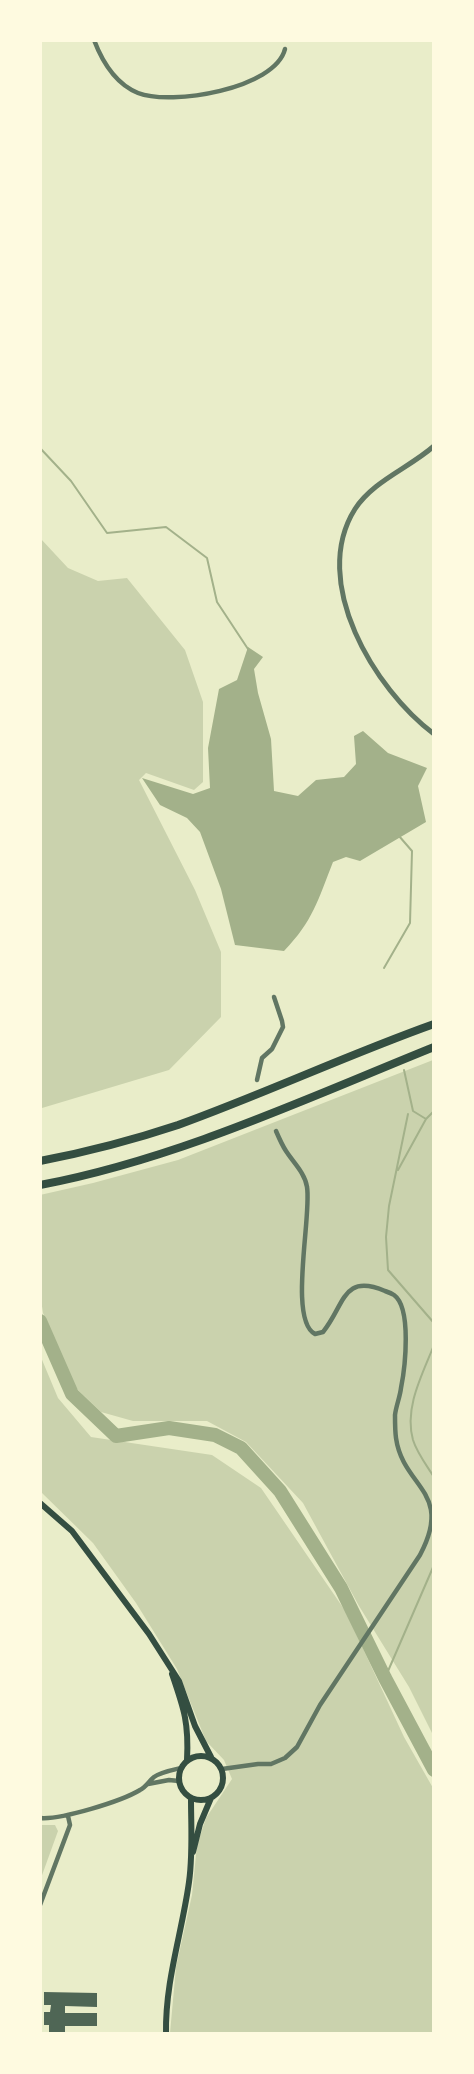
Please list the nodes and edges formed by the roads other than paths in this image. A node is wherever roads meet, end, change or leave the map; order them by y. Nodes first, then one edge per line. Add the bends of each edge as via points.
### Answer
1 (94, 40) edge
2 (285, 49) dead end
3 (434, 446) edge
4 (434, 734) edge
5 (274, 997) dead end
6 (434, 1023) edge
7 (434, 1047) edge
8 (257, 1080) dead end
9 (276, 1131) dead end
10 (40, 1161) edge
11 (40, 1185) edge
12 (40, 1503) edge
13 (167, 1662) junction
14 (211, 1757) junction
15 (187, 1760) junction
16 (181, 1768) junction
17 (222, 1769) junction
18 (178, 1781) junction
19 (148, 1784) junction
20 (191, 1798) junction
21 (210, 1798) junction
22 (68, 1816) junction
23 (40, 1818) edge
24 (191, 1861) junction
25 (40, 1905) edge
26 (166, 2034) edge

1 - 2 street via 111,72 124,84 137,93 156,97 189,96 249,82 278,63
3 - 4 street via 368,494 355,510 345,531 339,563 346,608 363,651 383,684 410,715
5 - 8 street via 282,1027 272,1049 262,1058
6 - 10 highway via 176,1125 91,1151
7 - 11 highway via 188,1145
9 - 17 street via 307,1185 302,1300 304,1320 310,1331 323,1332 352,1288 371,1285 395,1295 406,1326 395,1414 396,1440 406,1465 430,1503 432,1521 429,1539 420,1555 320,1705 297,1747 270,1764
12 - 13 main road via 72,1531
13 - 14 main road
13 - 15 main road via 185,1712
14 - 15 main road via 198,1755
14 - 17 main road
15 - 16 main road
16 - 18 main road
16 - 19 street via 159,1774
17 - 21 main road via 223,1783
18 - 19 street
18 - 20 main road
19 - 22 street
20 - 21 main road
20 - 24 main road
21 - 24 main road
22 - 23 street
22 - 25 street via 70,1825
24 - 26 main road via 165,2012

